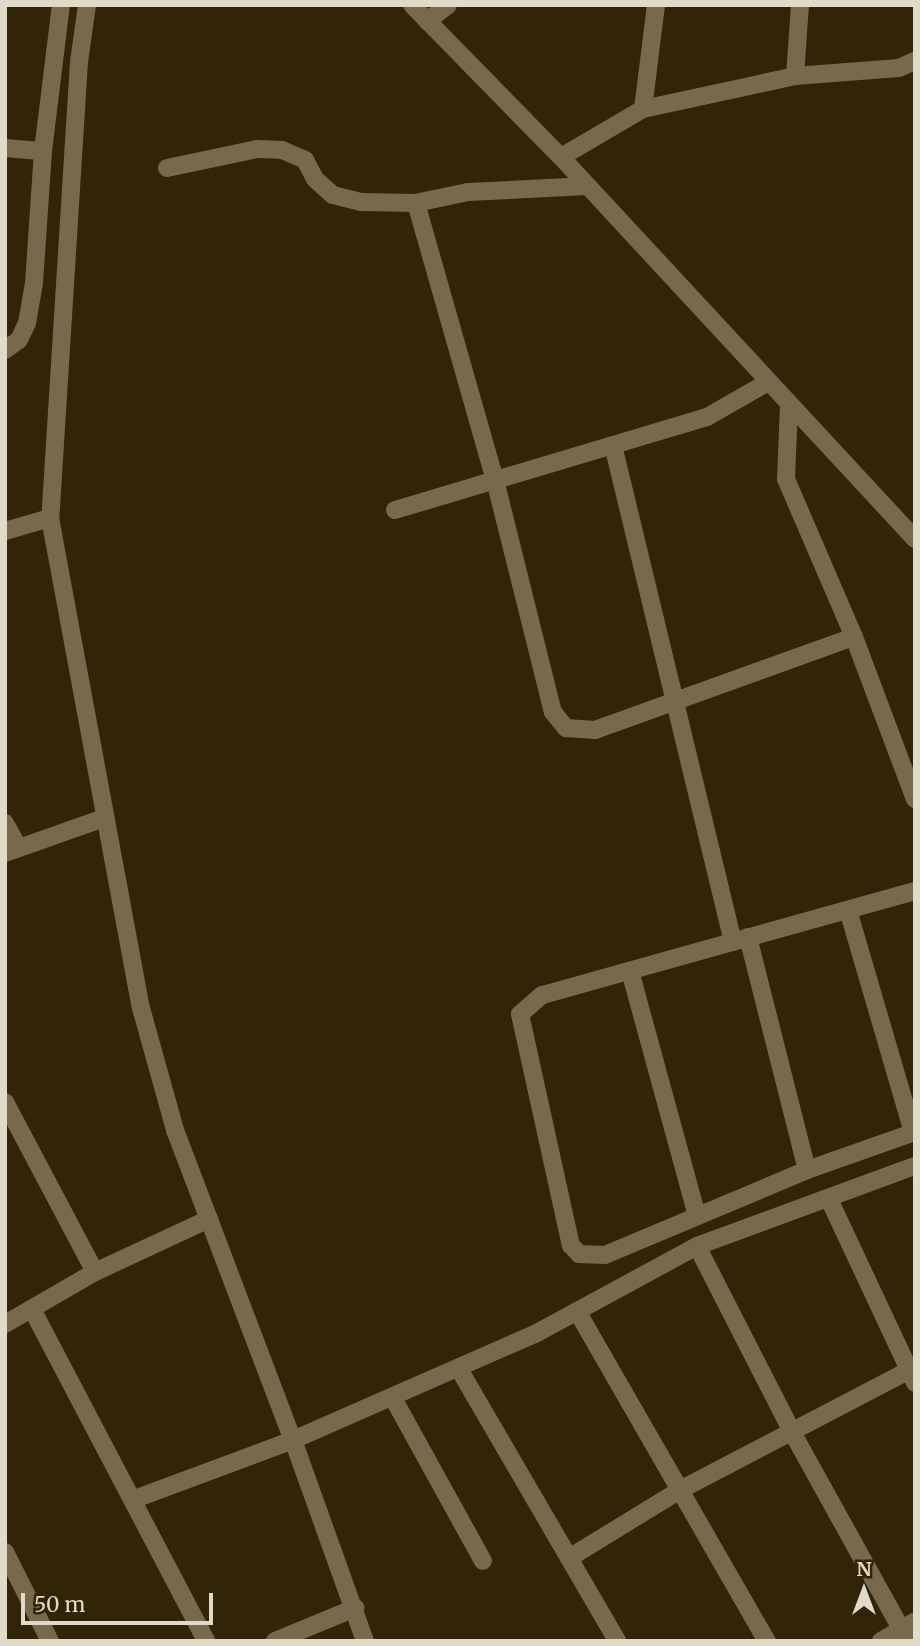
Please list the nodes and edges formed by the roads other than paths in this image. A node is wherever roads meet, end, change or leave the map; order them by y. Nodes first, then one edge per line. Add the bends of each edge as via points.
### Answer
1 (61, 5) edge
2 (87, 5) edge
3 (412, 5) edge
4 (448, 5) edge
5 (656, 5) edge
6 (800, 5) edge
7 (427, 21) junction
8 (915, 61) edge
9 (795, 76) junction
10 (643, 109) junction
11 (5, 148) edge
12 (43, 151) junction
13 (561, 157) junction
14 (167, 169) dead end
15 (587, 186) junction
16 (416, 203) junction
17 (5, 350) edge
18 (768, 382) junction
19 (789, 405) junction
20 (613, 445) junction
21 (495, 480) junction
22 (395, 510) dead end
23 (50, 518) junction
24 (5, 531) edge
25 (915, 539) edge
26 (854, 637) junction
27 (675, 699) junction
28 (915, 799) edge
29 (104, 818) junction
30 (5, 823) edge
31 (12, 849) edge
32 (915, 891) edge
33 (848, 910) junction
34 (740, 939) junction
35 (630, 971) junction
36 (5, 1102) edge
37 (914, 1133) edge
38 (915, 1166) edge
39 (807, 1170) junction
40 (829, 1199) junction
41 (697, 1216) junction
42 (209, 1219) junction
43 (697, 1246) junction
44 (95, 1272) junction
45 (33, 1311) junction
46 (577, 1311) junction
47 (5, 1324) edge
48 (459, 1369) junction
49 (912, 1374) edge
50 (394, 1398) junction
51 (792, 1432) junction
52 (293, 1440) junction
53 (681, 1490) junction
54 (132, 1500) junction
55 (5, 1552) edge
56 (569, 1558) junction
57 (483, 1561) dead end
58 (355, 1608) junction
59 (908, 1630) edge
60 (50, 1641) edge
61 (206, 1641) edge
62 (275, 1641) edge
63 (365, 1641) edge
64 (617, 1641) edge
65 (767, 1641) edge
66 (881, 1641) edge

1 - 12 street
2 - 23 street via 79,62
3 - 7 street
4 - 7 street
5 - 10 street
6 - 9 street
7 - 13 street
8 - 9 street via 899,68
9 - 10 street
10 - 13 street
11 - 12 street
12 - 17 street via 27,323 19,340
13 - 15 street
14 - 16 street via 257,149 282,150 305,160 315,179 333,195 361,202
15 - 16 street via 468,192
15 - 18 street
16 - 21 street
18 - 19 street
18 - 20 street via 707,416
19 - 25 street
19 - 26 street via 786,479
20 - 21 street
20 - 27 street
21 - 22 street
21 - 27 street via 553,712 566,728 594,730
23 - 24 street
23 - 29 street
26 - 27 street
26 - 28 street
27 - 34 street
29 - 31 street
29 - 42 street via 141,1009 175,1129
30 - 31 street
32 - 33 street
33 - 34 street
33 - 37 street
34 - 35 street
34 - 39 street
35 - 41 street
35 - 41 street via 542,995 520,1014 571,1245 579,1254 605,1255
36 - 44 street
37 - 39 street
38 - 40 street
39 - 41 street
40 - 43 street
40 - 49 street
42 - 44 street
42 - 52 street
43 - 46 street
43 - 51 street
44 - 45 street
45 - 47 street
45 - 54 street
46 - 48 street
46 - 53 street
48 - 50 street
48 - 56 street
49 - 51 street
50 - 52 street
50 - 57 street
51 - 53 street
51 - 59 street
52 - 54 street
52 - 58 street
53 - 56 street
53 - 65 street
54 - 61 street
55 - 60 street
56 - 64 street
58 - 62 street
58 - 63 street
59 - 66 street

